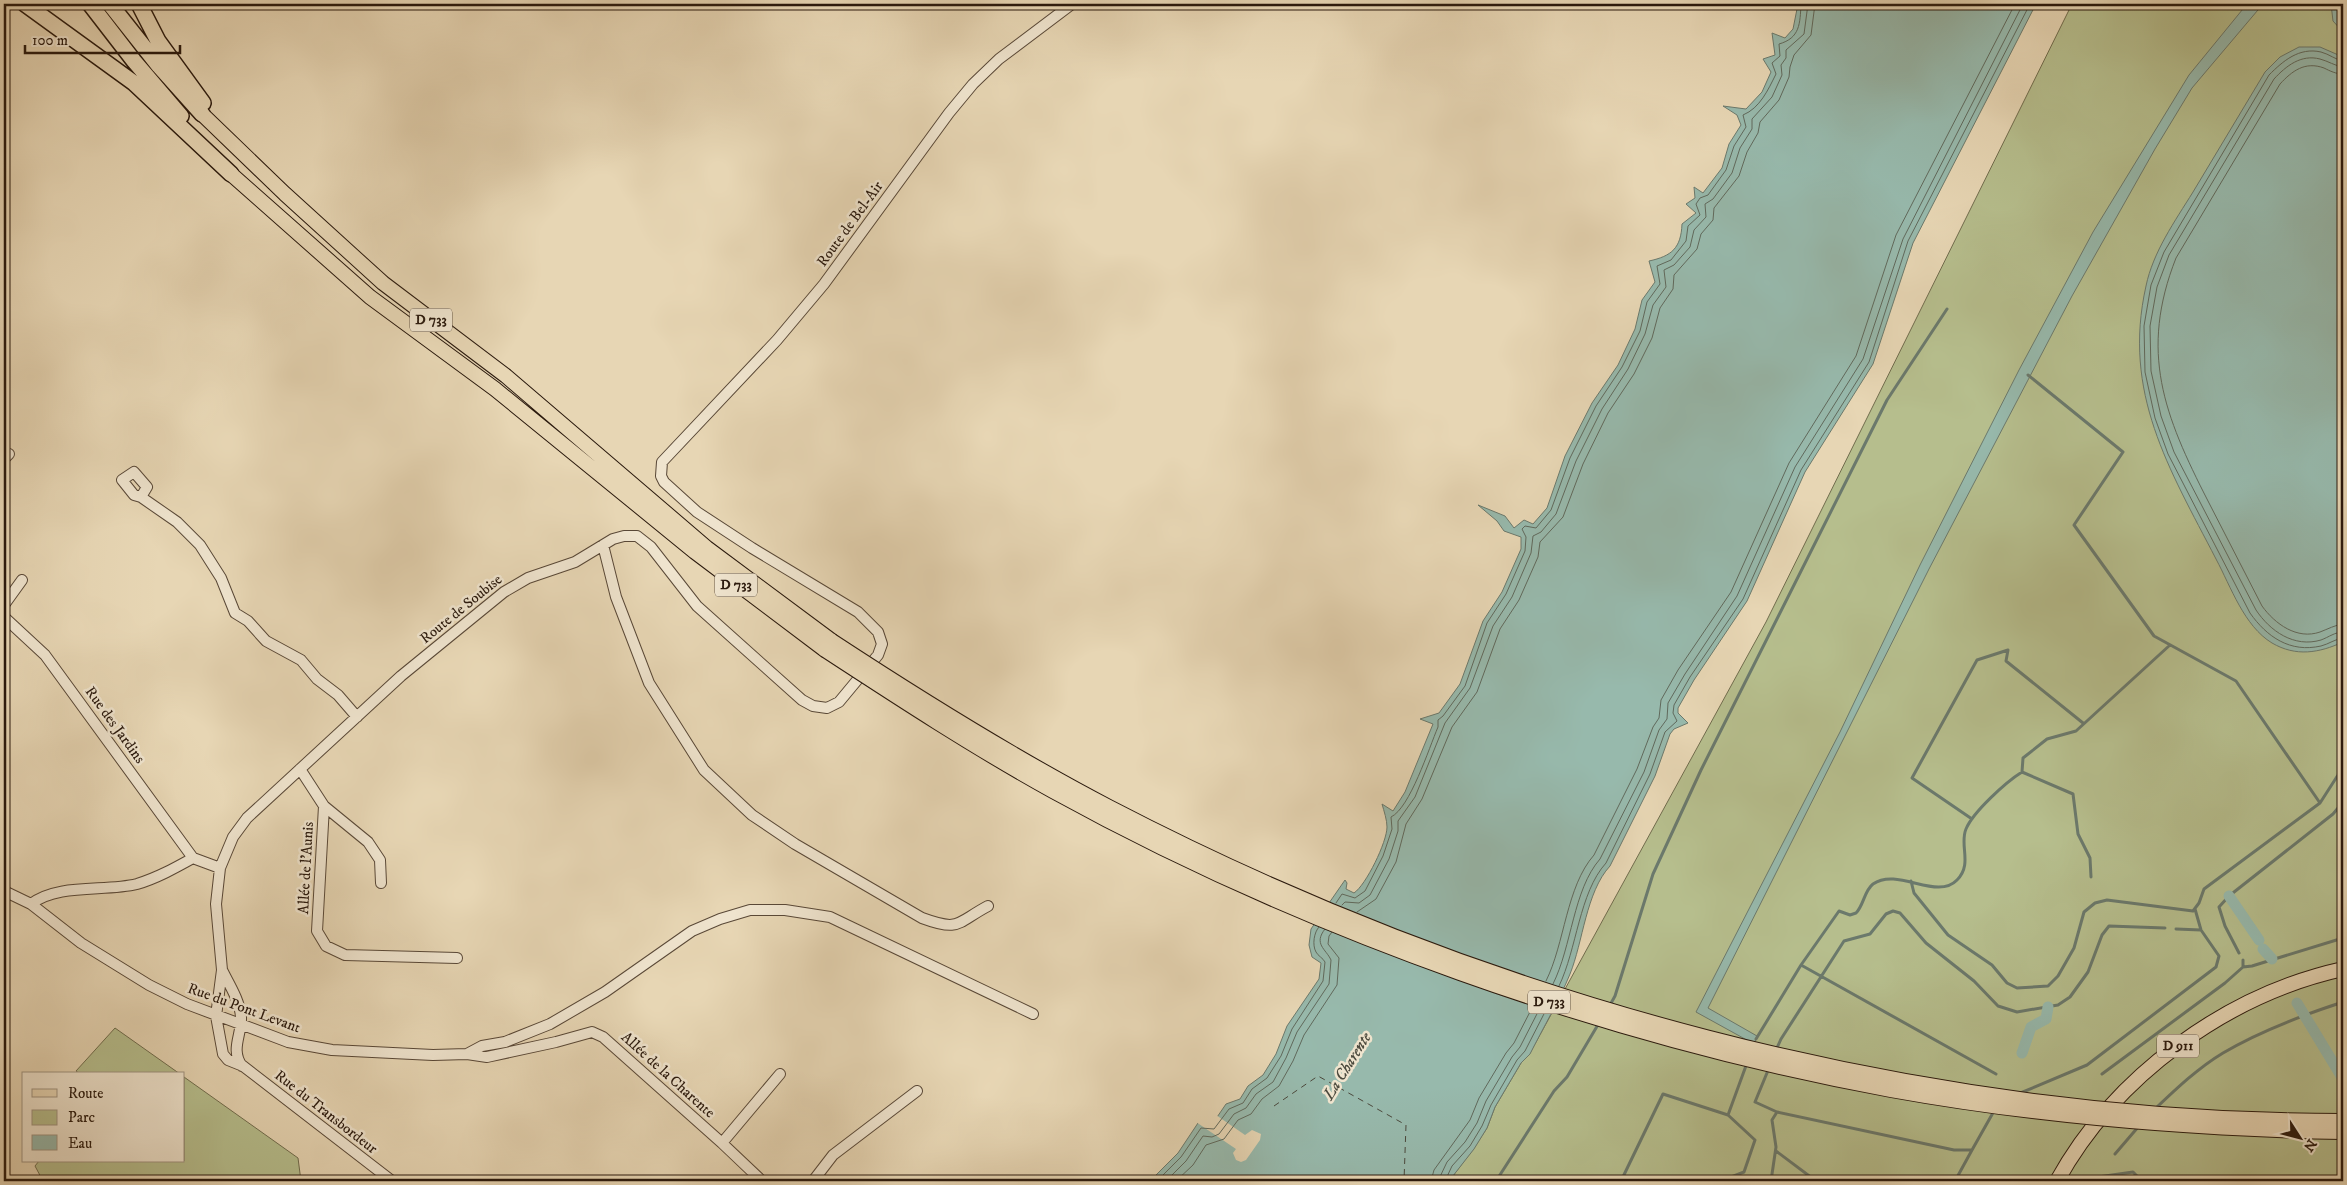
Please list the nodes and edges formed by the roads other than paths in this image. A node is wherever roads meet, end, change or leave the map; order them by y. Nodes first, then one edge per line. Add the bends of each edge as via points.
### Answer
1 (25, 4) edge
2 (90, 4) edge
3 (110, 4) edge
4 (139, 4) edge
5 (1072, 4) edge
6 (202, 114) junction
7 (231, 174) junction
8 (660, 470) joint
9 (141, 497) dead end
10 (603, 545) junction
11 (22, 580) dead end
12 (4, 605) edge
13 (4, 617) edge
14 (829, 646) junction
15 (357, 717) junction
16 (300, 769) junction
17 (324, 806) junction
18 (193, 858) junction
19 (220, 868) junction
20 (381, 883) dead end
21 (4, 891) edge
22 (31, 904) junction
23 (988, 906) dead end
24 (457, 958) dead end
25 (2343, 969) edge
26 (222, 970) junction
27 (1032, 1014) dead end
28 (216, 1016) junction
29 (241, 1025) junction
30 (592, 1032) joint
31 (467, 1054) junction
32 (243, 1066) junction
33 (780, 1074) dead end
34 (917, 1091) dead end
35 (2343, 1121) edge
36 (2343, 1132) edge
37 (722, 1142) junction
38 (392, 1181) edge
39 (762, 1181) edge
40 (814, 1181) edge
41 (2057, 1181) edge

1 - 7 highway via 134,83
2 - 7 highway, D 733 via 134,61
3 - 6 highway, D 733
4 - 6 highway via 162,47 203,101
5 - 8 street, Route de Bel-Air via 999,59 973,84 948,113 824,284 777,340 666,454
6 - 14 main road, D 733 via 383,283 506,376
7 - 14 main road, D 733 via 370,297 495,389 695,552
8 - 10 street, Route de Soubise via 664,482 697,512 858,612 878,632 882,644 878,655 839,702 827,708 813,706 697,606 661,558 642,539 630,535
9 - 15 street via 177,522 200,545 221,578 235,613 266,641 300,660
10 - 15 street, Route de Soubise via 575,562 528,578 504,592 401,676
10 - 23 street via 616,597 649,683 704,770 719,786 752,815 794,844 922,918 941,925 960,924
11 - 12 street
13 - 18 street, Rue des Jardins via 45,655
14 - 35 main road, D 733, bridge via 1010,753 1111,808 1227,865 1442,953 1594,1004 1748,1047 1987,1094 2186,1115
14 - 36 main road, D 733, bridge via 918,711 1038,782 1174,853 1363,935 1573,1010 1808,1073 1959,1101 2165,1124
15 - 16 street, Route de Soubise
16 - 17 street, Allée de l'Aunis
16 - 19 street, Route de Soubise via 247,818 233,837
17 - 20 street, Allée de l'Aunis via 368,842 380,860
17 - 24 street, Allée de l'Aunis via 317,931 326,946 345,955
18 - 19 street
18 - 22 street via 136,884 50,895
19 - 26 street, Rue du Transbordeur via 216,904
21 - 22 street, Rue du Pont Levant
22 - 28 street, Rue du Pont Levant via 80,943 130,975
25 - 41 main road, D 911 via 2252,1001 2172,1050 2114,1104 2082,1143
26 - 28 street, Rue du Transbordeur
26 - 29 street, Rue du Transbordeur via 240,1010
27 - 31 street via 830,917 785,910 750,910 692,930 604,992 550,1024
28 - 29 street, Rue du Pont Levant
28 - 32 street, Rue du Transbordeur via 223,1054 228,1060
29 - 31 street, Rue du Pont Levant via 288,1042 332,1050
29 - 32 street, Rue du Transbordeur via 236,1052
30 - 31 street, Rue du Pont Levant via 487,1057
30 - 37 street, Allée de la Charente via 603,1037
32 - 38 street, Rue du Transbordeur
33 - 37 street
34 - 40 street via 833,1155
37 - 39 street, Allée de la Charente

